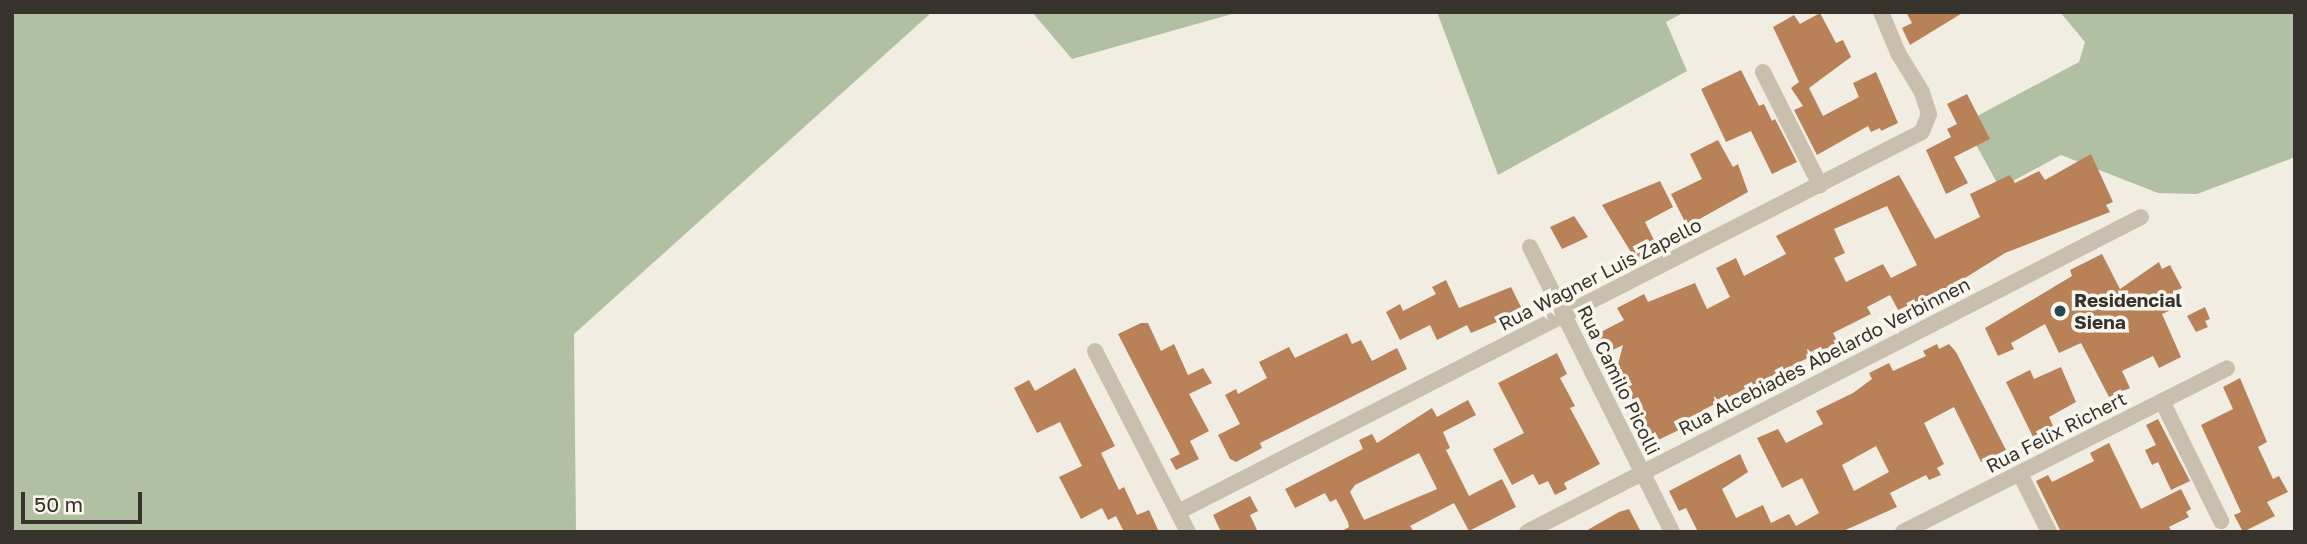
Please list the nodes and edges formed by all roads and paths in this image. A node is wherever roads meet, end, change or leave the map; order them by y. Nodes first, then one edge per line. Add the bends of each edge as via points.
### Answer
1 (1881, 12) edge
2 (1763, 72) dead end
3 (1820, 185) junction
4 (2141, 217) dead end
5 (1530, 247) dead end
6 (1564, 316) junction
7 (1095, 351) dead end
8 (2227, 368) dead end
9 (2167, 399) junction
10 (1642, 473) junction
11 (2015, 476) junction
12 (1178, 512) junction
13 (2225, 518) dead end
14 (1921, 528) edge
15 (1188, 532) edge
16 (1527, 532) edge
17 (1672, 532) edge
18 (1903, 532) edge
19 (2036, 532) edge
20 (2049, 532) edge

1 - 3 street, Rua Wagner Luis Zapello via 1898,53 1922,92 1928,114 1922,132
2 - 3 street
3 - 6 street, Rua Wagner Luis Zapello
4 - 10 street, Rua Alcebiades Abelardo Verbinnen
5 - 6 street, Rua Camilo Picolli
6 - 10 street, Rua Camilo Picolli
6 - 12 street, Rua Wagner Luis Zapello
7 - 12 street
8 - 9 street, Rua Felix Richert
9 - 11 street, Rua Felix Richert
9 - 13 street
10 - 16 street, Rua Alcebiades Abelardo Verbinnen
10 - 17 street, Rua Camilo Picolli
11 - 14 street, Rua Felix Richert
11 - 19 street
11 - 20 street
12 - 15 street
14 - 18 street, Rua Felix Richert

